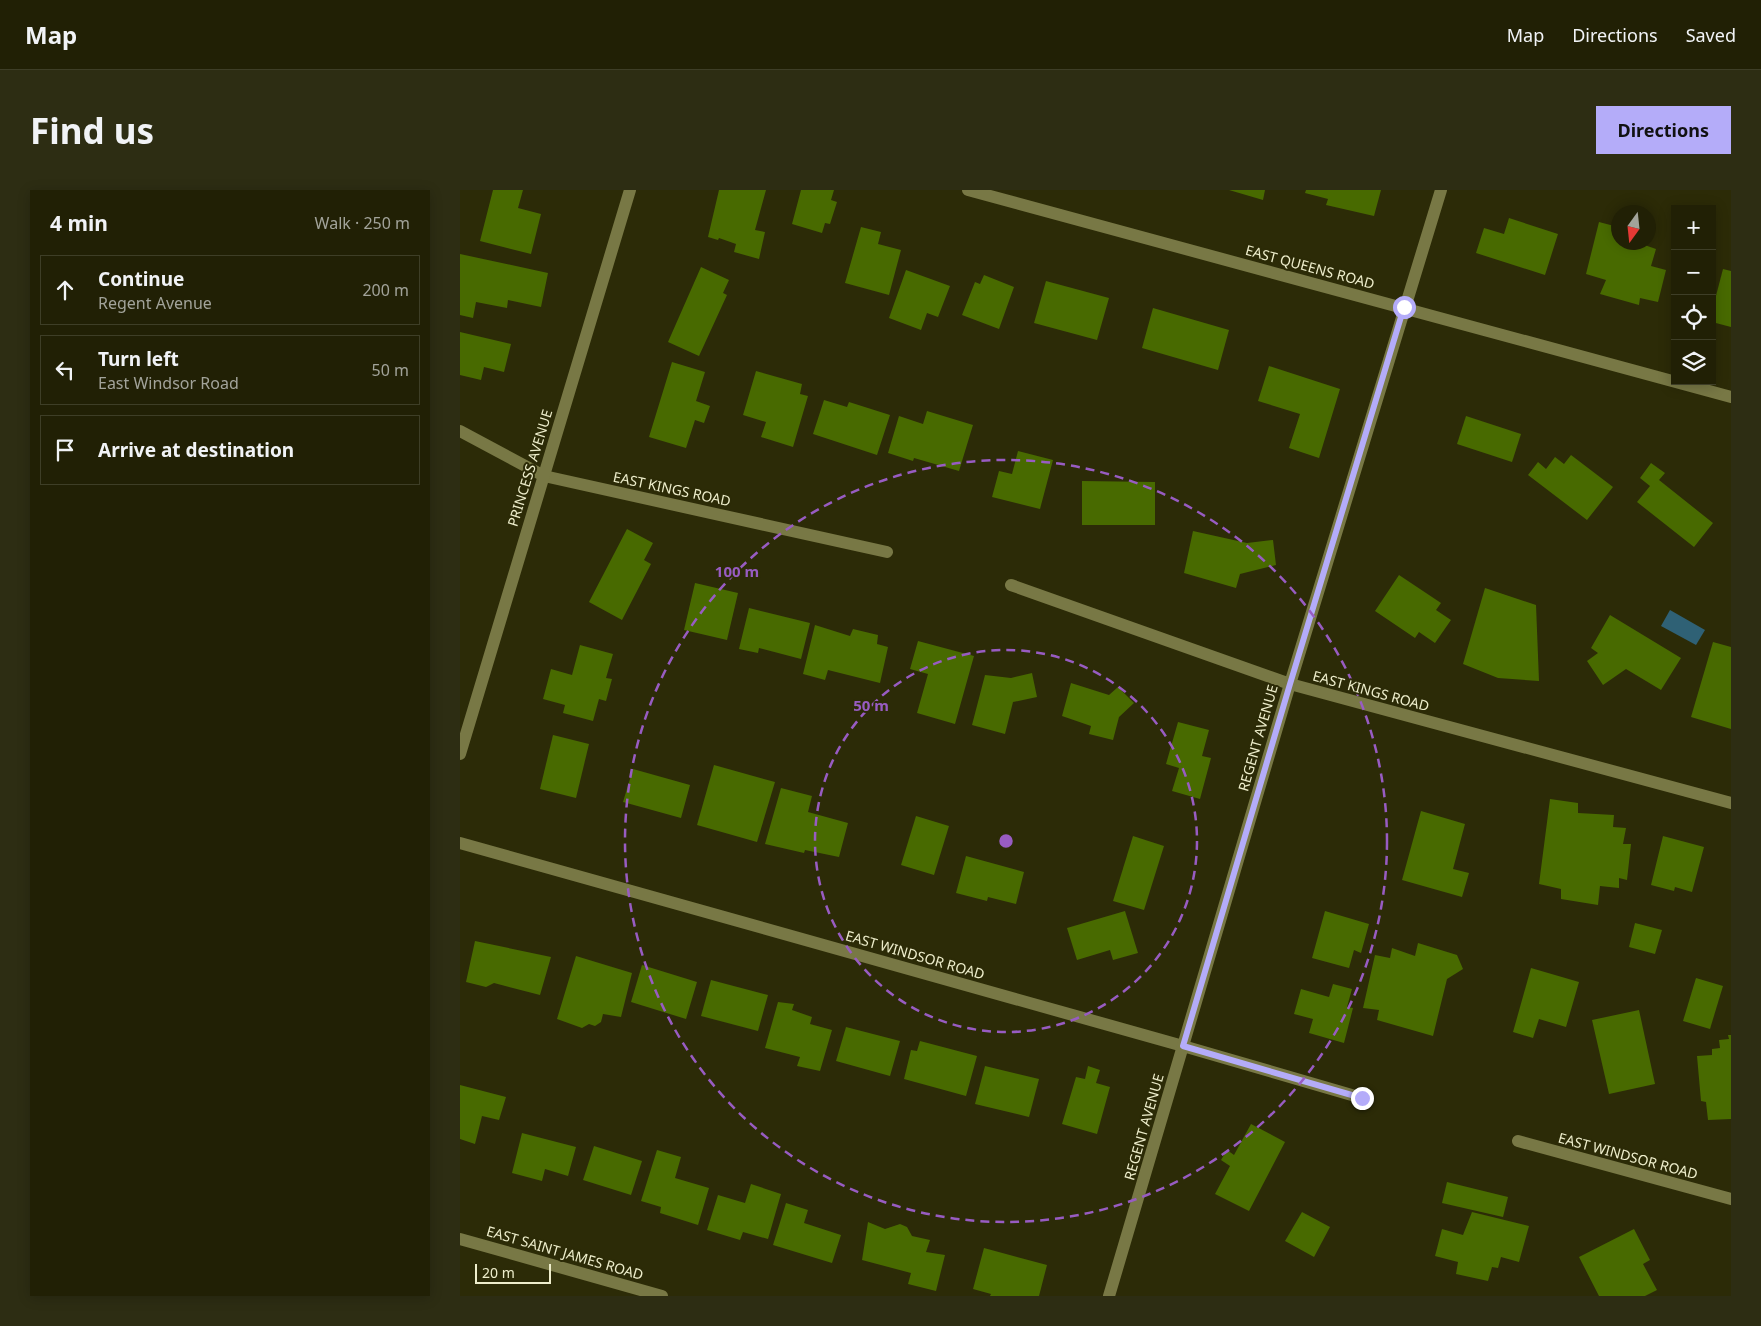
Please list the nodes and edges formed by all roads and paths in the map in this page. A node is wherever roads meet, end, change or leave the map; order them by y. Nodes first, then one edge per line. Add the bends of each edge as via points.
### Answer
1 (630, 190) edge
2 (968, 190) edge
3 (1441, 190) edge
4 (1404, 307) junction
5 (1731, 397) edge
6 (460, 431) edge
7 (544, 476) junction
8 (887, 552) dead end
9 (1011, 584) dead end
10 (1290, 684) junction
11 (460, 754) edge
12 (1731, 804) edge
13 (460, 843) edge
14 (1183, 1046) junction
15 (1362, 1098) dead end
16 (1518, 1141) dead end
17 (1731, 1199) edge
18 (460, 1239) edge
19 (662, 1296) edge
20 (1109, 1296) edge

1 - 7 street, PRINCESS AVENUE
2 - 4 street, EAST QUEENS ROAD
3 - 4 street, REGENT AVENUE
4 - 5 street, EAST QUEENS ROAD
4 - 10 street, REGENT AVENUE
6 - 7 street, EAST KINGS ROAD
7 - 8 street, EAST KINGS ROAD
7 - 11 street, PRINCESS AVENUE
9 - 10 street, EAST KINGS ROAD
10 - 12 street, EAST KINGS ROAD
10 - 14 street, REGENT AVENUE
13 - 14 street, EAST WINDSOR ROAD
14 - 15 street, EAST WINDSOR ROAD
14 - 20 street, REGENT AVENUE
16 - 17 street, EAST WINDSOR ROAD
18 - 19 street, EAST SAINT JAMES ROAD

